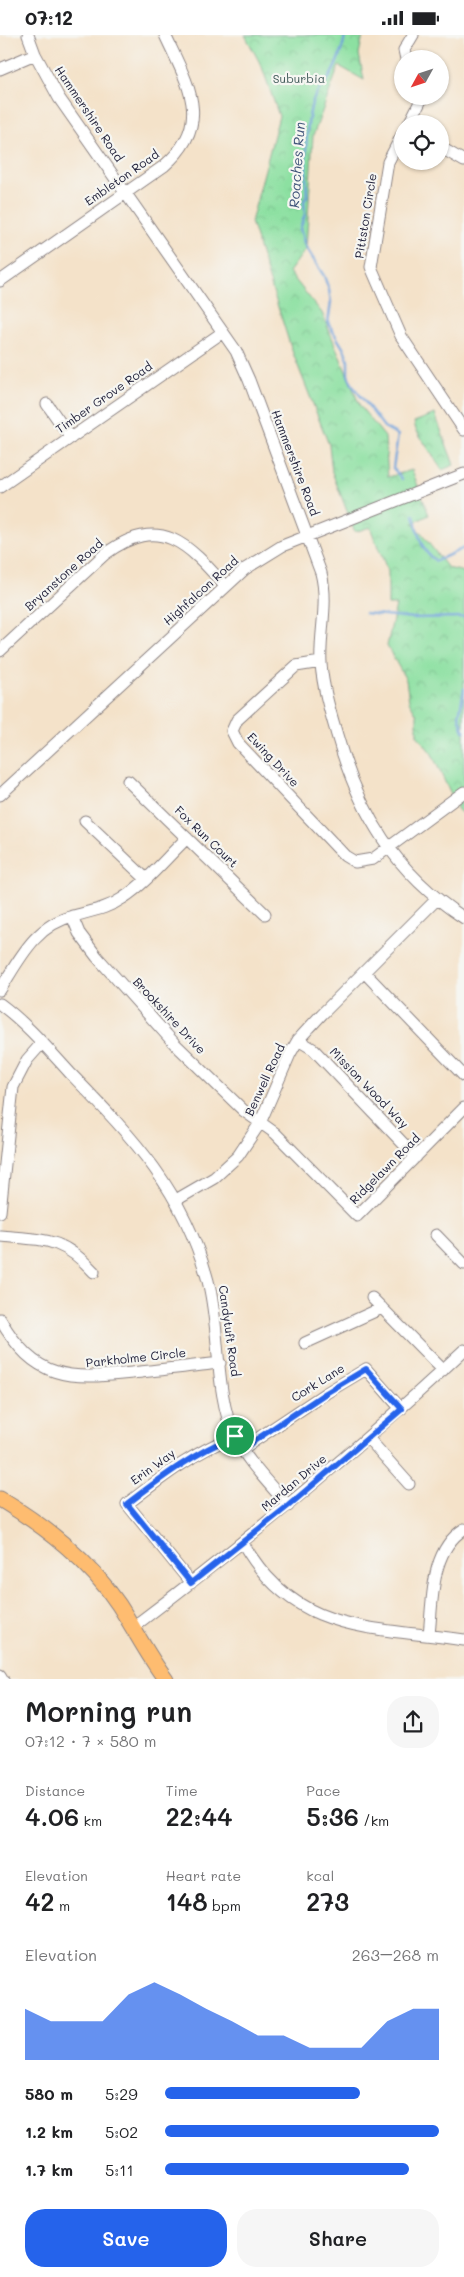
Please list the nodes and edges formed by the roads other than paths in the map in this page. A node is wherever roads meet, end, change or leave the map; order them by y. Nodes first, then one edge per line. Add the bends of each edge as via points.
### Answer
1 (28, 35) edge
2 (165, 35) edge
3 (412, 35) edge
4 (404, 50) edge
5 (35, 54) junction
6 (0, 69) edge
7 (394, 151) edge
8 (449, 152) edge
9 (464, 161) edge
10 (126, 193) junction
11 (0, 281) edge
12 (223, 331) junction
13 (47, 404) dead end
14 (464, 430) edge
15 (71, 438) junction
16 (464, 474) edge
17 (0, 487) edge
18 (308, 535) junction
19 (226, 585) junction
20 (0, 651) edge
21 (321, 662) junction
22 (128, 781) dead end
23 (464, 792) edge
24 (0, 795) edge
25 (85, 821) dead end
26 (187, 838) junction
27 (389, 848) junction
28 (146, 878) junction
29 (437, 899) junction
30 (265, 913) dead end
31 (72, 916) junction
32 (464, 918) edge
33 (364, 972) junction
34 (0, 990) edge
35 (0, 1004) edge
36 (298, 1040) junction
37 (42, 1043) junction
38 (464, 1076) edge
39 (464, 1108) edge
40 (260, 1123) junction
41 (416, 1157) junction
42 (176, 1200) junction
43 (0, 1211) edge
44 (436, 1235) dead end
45 (0, 1236) edge
46 (464, 1264) edge
47 (94, 1272) dead end
48 (372, 1298) dead end
49 (382, 1308) junction
50 (0, 1319) edge
51 (9, 1335) junction
52 (0, 1343) edge
53 (305, 1343) dead end
54 (464, 1350) edge
55 (220, 1363) junction
56 (442, 1370) junction
57 (402, 1409) junction
58 (235, 1436) junction
59 (368, 1438) junction
60 (242, 1449) junction
61 (409, 1484) dead end
62 (0, 1499) edge
63 (288, 1506) junction
64 (464, 1529) edge
65 (243, 1543) junction
66 (191, 1583) junction
67 (133, 1627) junction
68 (429, 1635) junction
69 (464, 1640) edge
70 (0, 1675) edge
71 (3, 1679) edge
72 (166, 1679) edge

1 - 5 street, Hammershire Road
2 - 10 street, Embleton Road via 194,101 191,130 177,156
3 - 4 street
5 - 6 street
5 - 10 street, Hammershire Road via 59,98
7 - 14 street, Pittston Circle via 388,163 372,267 401,336
8 - 9 street
10 - 11 street, Embleton Road
10 - 12 street, Hammershire Road
12 - 15 street, Timber Grove Road
12 - 18 street, Hammershire Road via 249,380
13 - 15 street
15 - 17 street, Timber Grove Road
16 - 18 street, Highfalcon Road
18 - 19 street, Highfalcon Road via 264,556
18 - 21 street, Hammershire Road via 326,598
19 - 20 street, Bryanstone Road via 181,542 159,536 137,537 105,554
19 - 24 street, Highfalcon Road
21 - 27 street, Hammershire Road via 344,762 364,810
21 - 27 street, Ewing Drive via 296,666 237,720 233,737 350,860 367,862
22 - 26 street, Fox Run Court
23 - 27 street
25 - 28 street
26 - 28 street
26 - 30 street, Fox Run Court
27 - 29 street, Hammershire Road via 406,870
28 - 31 street via 111,905
29 - 32 street, Hammershire Road
29 - 33 street, Benwell Road
31 - 34 street via 49,925 34,938
31 - 40 street, Brookshire Drive via 79,933 141,1007
33 - 36 street, Benwell Road
33 - 38 street
35 - 37 street, Candytuft Road
36 - 40 street, Benwell Road
36 - 41 street, Mission Wood Way via 313,1049
37 - 42 street, Candytuft Road via 139,1146
37 - 43 street via 26,1060 13,1087
39 - 41 street, Ridgelawn Road
40 - 41 street, Ridgelawn Road via 275,1133 357,1217
40 - 42 street, Benwell Road via 249,1143 227,1168
42 - 55 street, Candytuft Road via 193,1236 207,1280
44 - 46 street
45 - 47 street via 62,1245
48 - 49 street
49 - 53 street
49 - 56 street
50 - 51 street, Parkholme Circle
51 - 52 street
51 - 55 street, Parkholme Circle via 18,1348 36,1362 56,1373 77,1377
54 - 56 street, Mardan Drive
55 - 58 street, Candytuft Road via 225,1407
56 - 57 street, Mardan Drive
57 - 59 street, Mardan Drive
57 - 60 street, Cork Lane via 366,1369
58 - 60 street, Candytuft Road
58 - 66 street, Erin Way via 190,1457 127,1504
59 - 61 street
59 - 63 street, Mardan Drive
60 - 63 street, Candytuft Road
62 - 67 main road via 33,1520 75,1554 107,1589
63 - 65 street, Mardan Drive
64 - 68 street via 449,1542 440,1561
65 - 66 street, Mardan Drive
65 - 68 street via 264,1577 308,1610 339,1622
66 - 67 street, Mardan Drive
67 - 72 main road
68 - 69 street
70 - 71 street

